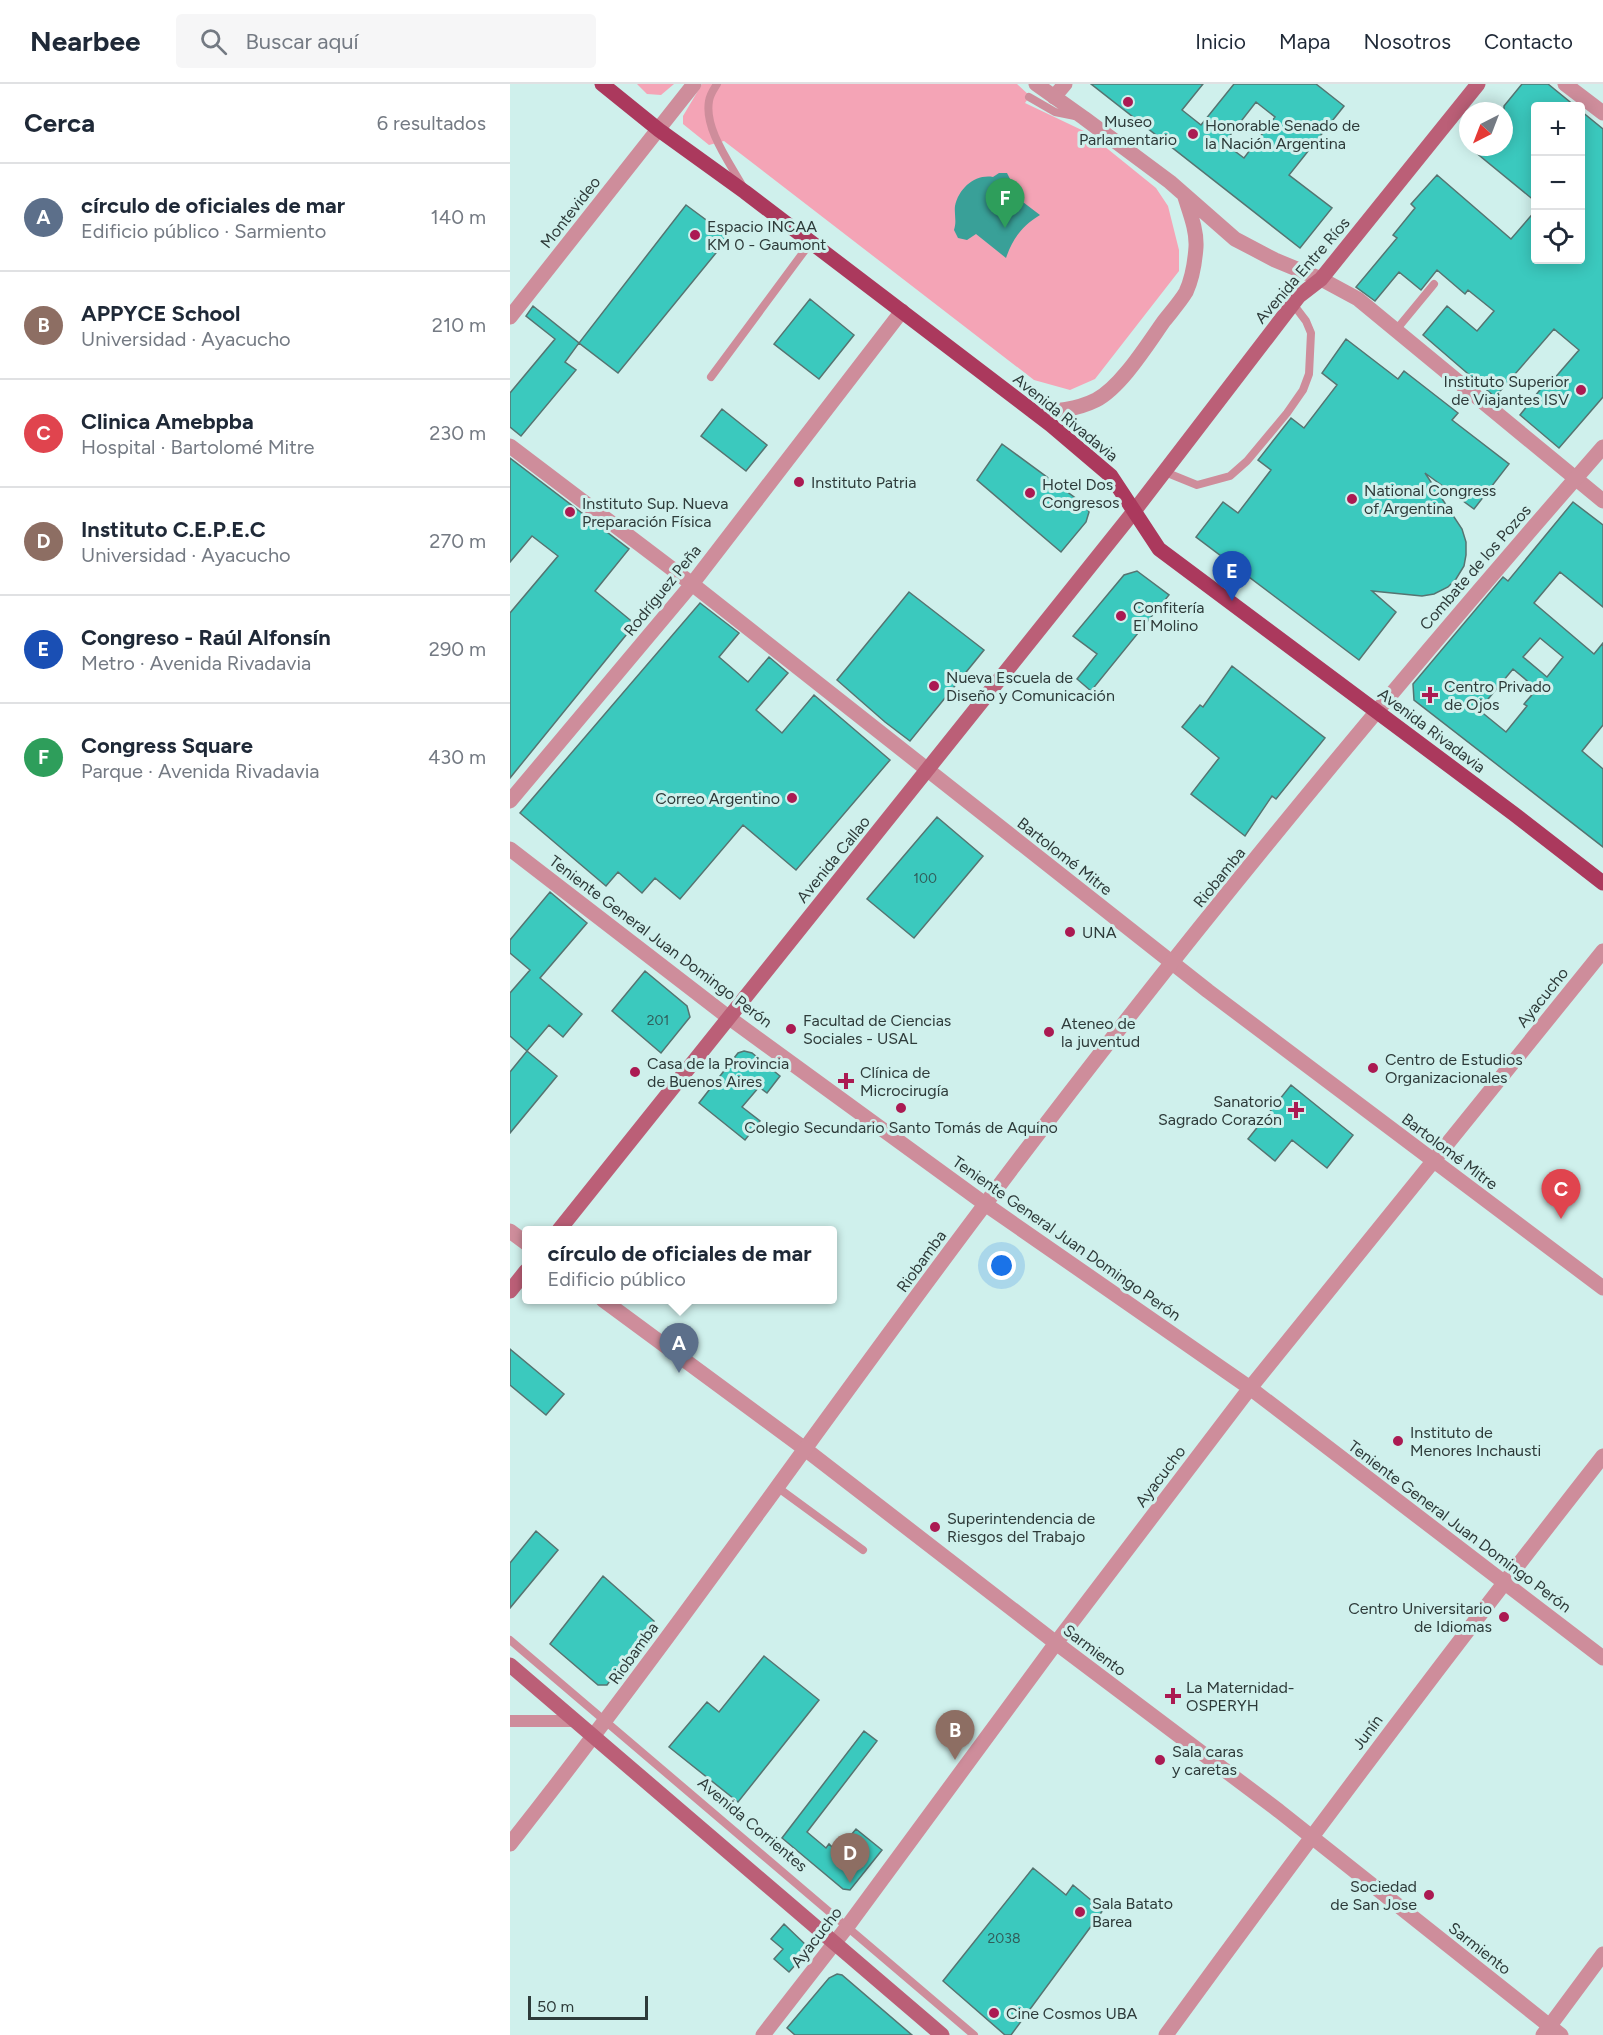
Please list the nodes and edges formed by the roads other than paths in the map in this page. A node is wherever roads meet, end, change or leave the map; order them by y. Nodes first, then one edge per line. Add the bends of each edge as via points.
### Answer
1 (603, 84) edge
2 (717, 84) edge
3 (1065, 84) edge
4 (1478, 84) edge
5 (1565, 84) edge
6 (687, 88) edge
7 (1032, 91) edge
8 (1054, 97) junction
9 (1603, 113) edge
10 (1084, 118) junction
11 (659, 130) junction
12 (745, 192) junction
13 (1184, 193) junction
14 (811, 242) junction
15 (1321, 279) junction
16 (1434, 284) dead end
17 (1293, 304) junction
18 (902, 311) junction
19 (510, 317) edge
20 (1396, 330) junction
21 (711, 377) dead end
22 (1034, 412) junction
23 (510, 446) edge
24 (1603, 447) edge
25 (1165, 472) junction
26 (1575, 479) junction
27 (1603, 501) edge
28 (1135, 510) junction
29 (692, 584) junction
30 (1376, 712) junction
31 (928, 770) junction
32 (510, 801) edge
33 (510, 849) edge
34 (1603, 883) edge
35 (1603, 951) edge
36 (1172, 963) junction
37 (728, 1017) junction
38 (1432, 1160) junction
39 (985, 1204) junction
40 (562, 1226) edge
41 (522, 1276) edge
42 (1603, 1288) edge
43 (510, 1291) edge
44 (610, 1304) edge
45 (1250, 1388) junction
46 (805, 1449) junction
47 (1603, 1456) edge
48 (777, 1487) junction
49 (863, 1550) dead end
50 (1503, 1583) junction
51 (510, 1640) edge
52 (1056, 1643) junction
53 (1603, 1658) edge
54 (510, 1665) edge
55 (510, 1721) edge
56 (573, 1721) junction
57 (606, 1721) junction
58 (593, 1738) junction
59 (1311, 1836) junction
60 (510, 1844) edge
61 (847, 1927) junction
62 (834, 1943) junction
63 (1603, 1954) edge
64 (1551, 2032) edge
65 (763, 2035) edge
66 (942, 2035) edge
67 (974, 2035) edge
68 (1166, 2035) edge

1 - 11 main road, Avenida Rivadavia
2 - 12 lane via 709,101 710,119 721,150
3 - 8 street
4 - 15 main road, Avenida Entre Ríos
5 - 9 street
6 - 11 street, Montevideo
7 - 8 street
7 - 10 lane via 1055,112
8 - 10 street
10 - 13 street
11 - 12 main road, Avenida Rivadavia
11 - 19 street, Montevideo
12 - 14 main road, Avenida Rivadavia
13 - 15 street via 1235,239
13 - 22 street via 1196,246 1185,292 1113,388 1080,407
14 - 18 main road, Avenida Rivadavia
14 - 21 lane
15 - 17 main road, Avenida Entre Ríos
15 - 20 street via 1358,299
16 - 20 lane
17 - 25 main road, Avenida Entre Ríos
17 - 25 lane via 1311,333 1309,374 1287,413 1230,476 1197,485
18 - 22 main road, Avenida Rivadavia
18 - 29 street, Rodríguez Peña
20 - 26 street
22 - 28 main road, Avenida Rivadavia via 1111,476
23 - 29 street, Bartolomé Mitre
24 - 26 street, Combate de los Pozos
25 - 28 main road, Avenida Entre Ríos
26 - 27 street
26 - 30 street, Combate de los Pozos
28 - 30 main road, Avenida Rivadavia via 1159,549
28 - 31 main road, Avenida Callao
29 - 31 street, Bartolomé Mitre
29 - 32 street, Rodríguez Peña
30 - 34 main road, Avenida Rivadavia
30 - 36 street, Riobamba
31 - 36 street, Bartolomé Mitre
31 - 37 main road, Avenida Callao
33 - 37 street, Teniente General Juan Domingo Perón
35 - 38 street, Ayacucho
36 - 38 street, Bartolomé Mitre
36 - 39 street, Riobamba
37 - 39 street, Teniente General Juan Domingo Perón
37 - 40 main road, Avenida Callao
38 - 42 street, Bartolomé Mitre
38 - 45 street, Ayacucho
39 - 45 street, Teniente General Juan Domingo Perón
39 - 46 street, Riobamba
41 - 43 main road
44 - 46 street, Sarmiento
45 - 50 street, Teniente General Juan Domingo Perón
45 - 52 street, Ayacucho
46 - 48 street, Riobamba
46 - 52 street, Sarmiento
47 - 50 street, Junín
48 - 49 lane
48 - 57 street, Riobamba
50 - 53 street, Teniente General Juan Domingo Perón
50 - 59 street, Junín
51 - 57 lane, Avenida Corrientes
52 - 59 street, Sarmiento
52 - 61 street, Ayacucho
54 - 56 main road
55 - 56 street
56 - 58 main road
57 - 58 street, Riobamba
57 - 61 lane, Avenida Corrientes
58 - 60 street, Riobamba
58 - 62 main road
59 - 64 street, Sarmiento
59 - 68 street, Junín
61 - 62 street, Ayacucho
61 - 67 lane, Avenida Corrientes
62 - 65 street, Ayacucho
62 - 66 main road
63 - 64 street

